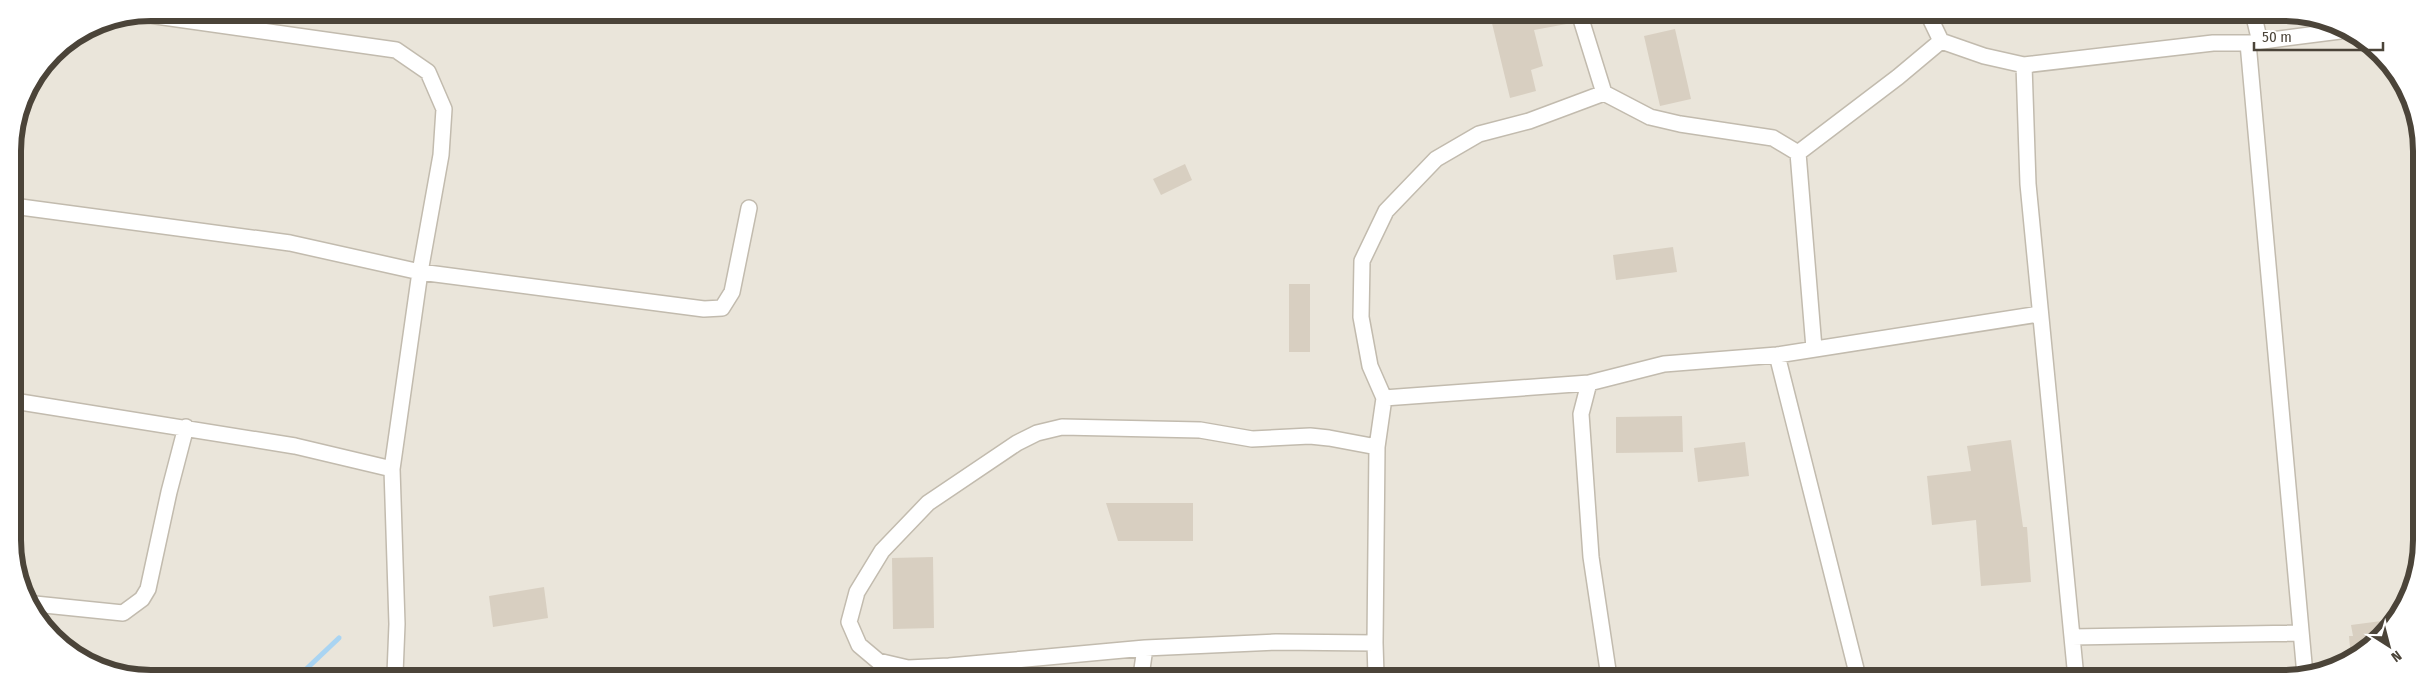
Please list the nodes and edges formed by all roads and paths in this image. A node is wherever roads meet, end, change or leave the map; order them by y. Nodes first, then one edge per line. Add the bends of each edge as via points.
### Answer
1 (210, 21) edge
2 (1582, 21) edge
3 (1931, 21) edge
4 (2254, 21) edge
5 (2334, 32) edge
6 (1941, 41) junction
7 (2254, 42) junction
8 (2024, 65) junction
9 (1604, 93) junction
10 (1798, 153) junction
11 (22, 207) edge
12 (748, 208) dead end
13 (420, 272) junction
14 (2039, 314) junction
15 (1814, 348) junction
16 (1777, 355) junction
17 (1589, 383) junction
18 (1384, 398) junction
19 (21, 402) edge
20 (186, 427) junction
21 (1377, 447) junction
22 (392, 469) junction
23 (39, 604) edge
24 (2300, 633) junction
25 (2072, 636) junction
26 (1375, 643) junction
27 (1145, 648) junction
28 (2304, 668) edge
29 (1376, 669) edge
30 (1608, 669) edge
31 (1856, 669) edge
32 (2075, 669) edge
33 (395, 670) edge
34 (1142, 670) edge

1 - 13 street via 396,50 428,72 444,109 441,155
2 - 9 street
3 - 6 street
4 - 7 street
5 - 7 street
6 - 8 street
6 - 10 street
7 - 8 street via 2213,43
7 - 24 street
8 - 14 street via 2028,184
9 - 10 street via 1650,116 1680,124 1773,138
9 - 18 street via 1528,121 1479,134 1436,159 1386,211 1362,261 1361,318 1370,366
10 - 15 street
11 - 13 street via 290,243
12 - 13 street via 732,292 722,308 704,309
13 - 22 street
14 - 15 street
14 - 25 street
15 - 16 street
16 - 17 street via 1664,364
16 - 31 street
17 - 18 street
17 - 30 street via 1581,414 1591,558
18 - 21 street
19 - 20 street
20 - 22 street via 295,446
20 - 23 street via 153,571 142,600 123,613
21 - 26 street
21 - 27 street via 1310,436 1252,439 1200,430 1062,427 1037,432 928,503 882,551 857,592 849,622 859,645 878,661 908,668
22 - 33 street via 397,624
24 - 25 street
24 - 28 street
25 - 32 street
26 - 27 street via 1276,642
26 - 29 street
27 - 34 street

